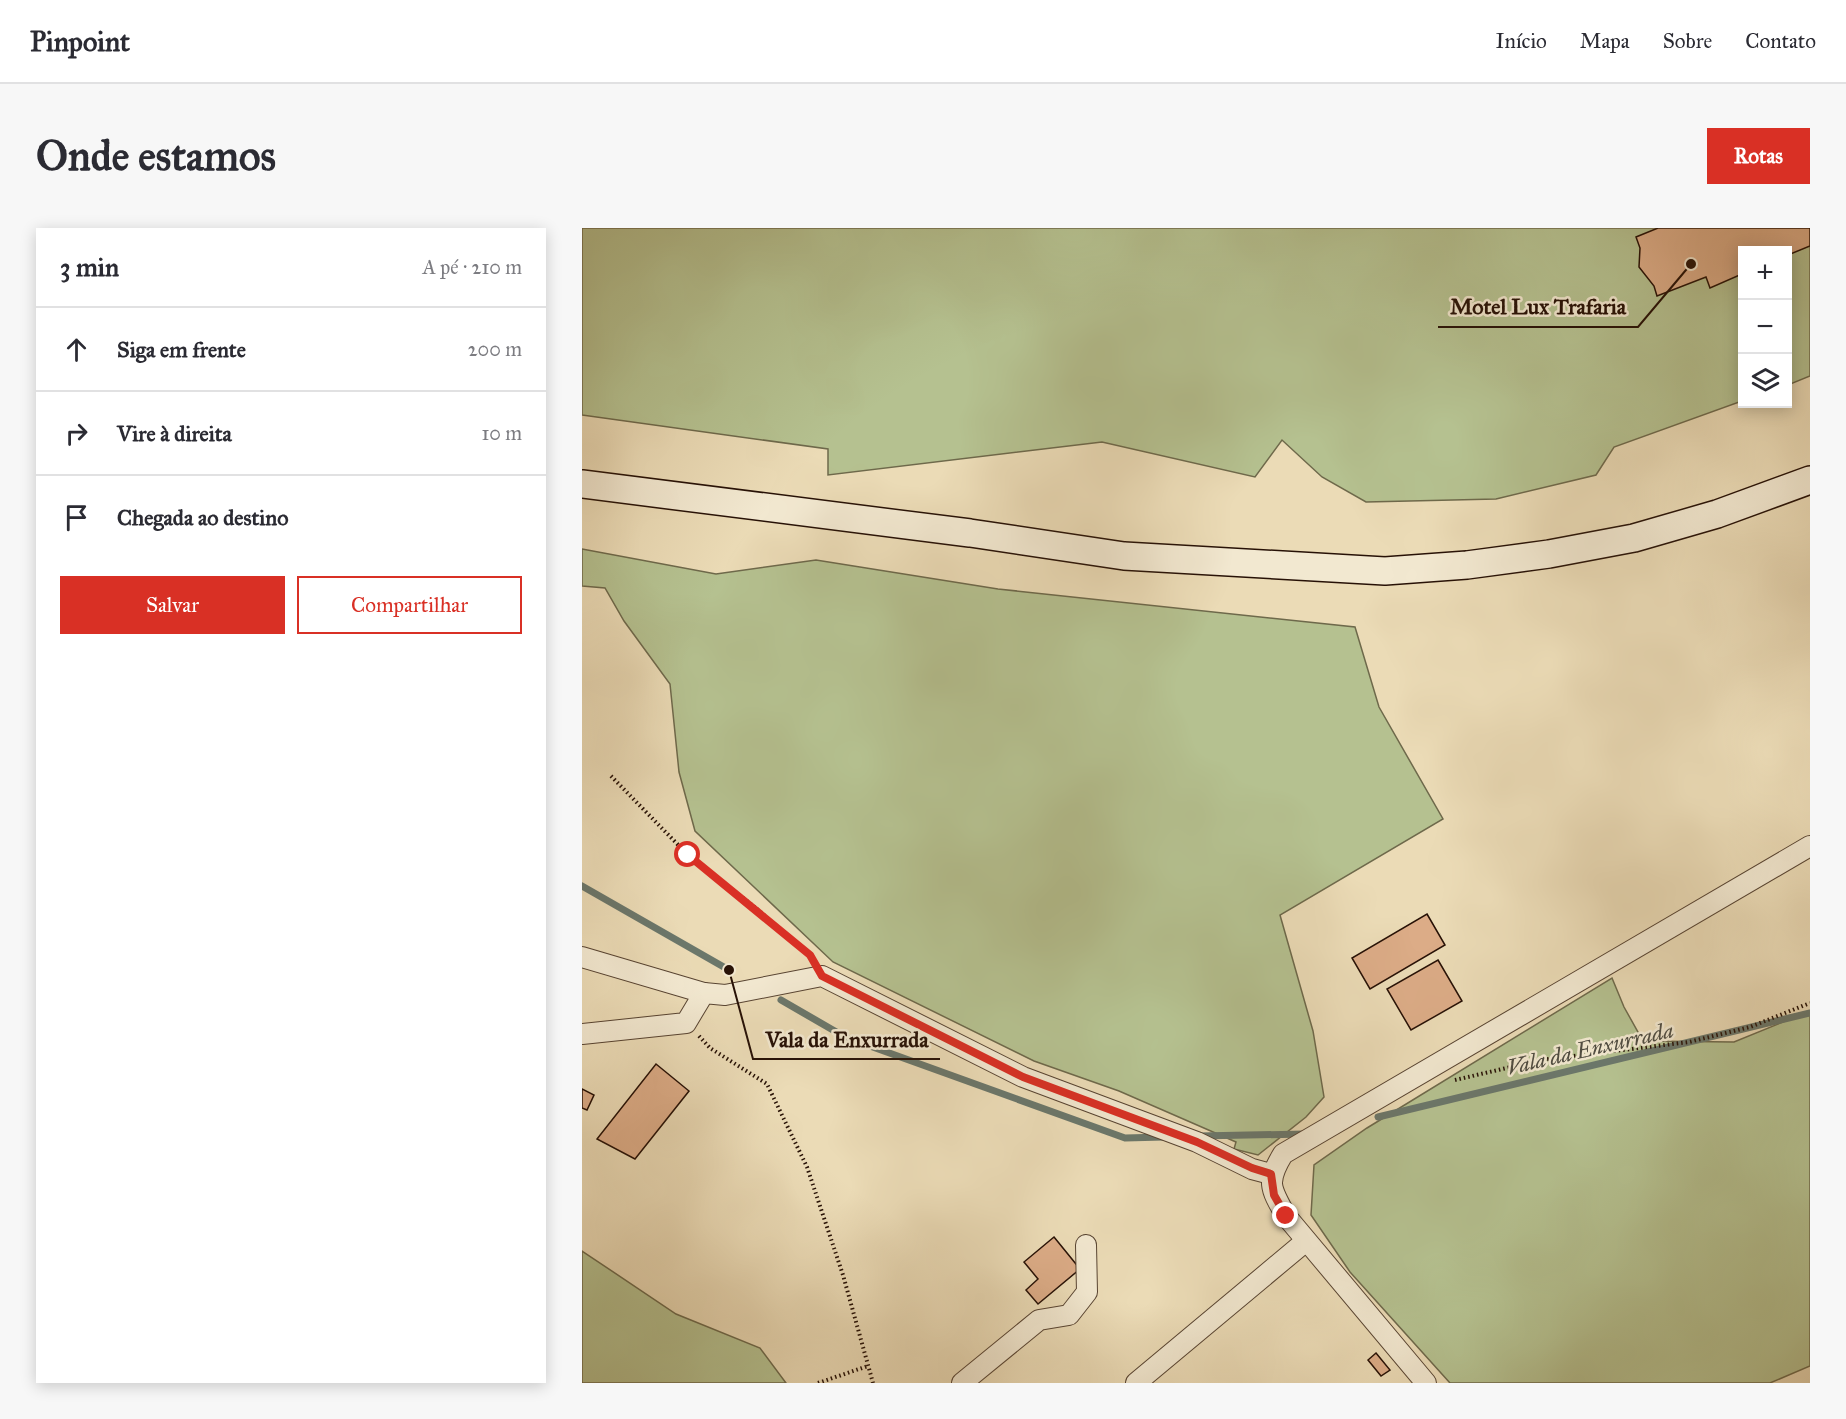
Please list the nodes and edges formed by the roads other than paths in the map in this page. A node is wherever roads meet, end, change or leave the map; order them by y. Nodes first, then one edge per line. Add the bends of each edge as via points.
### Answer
1 (1810, 480) edge
2 (582, 484) edge
3 (1810, 846) edge
4 (582, 957) edge
5 (704, 993) junction
6 (582, 1034) edge
7 (1271, 1174) junction
8 (1306, 1241) junction
9 (1086, 1245) dead end
10 (1416, 1379) edge
11 (962, 1383) edge
12 (1136, 1383) edge

1 - 2 main road via 1717,514 1634,538 1537,556 1385,571 1124,556
3 - 7 street via 1283,1154
4 - 5 street
5 - 6 street via 686,1023
5 - 7 street via 725,995 822,976 1023,1077
7 - 8 street via 1274,1195
8 - 10 street
8 - 12 street
9 - 11 street via 1088,1292 1069,1315 1039,1320

